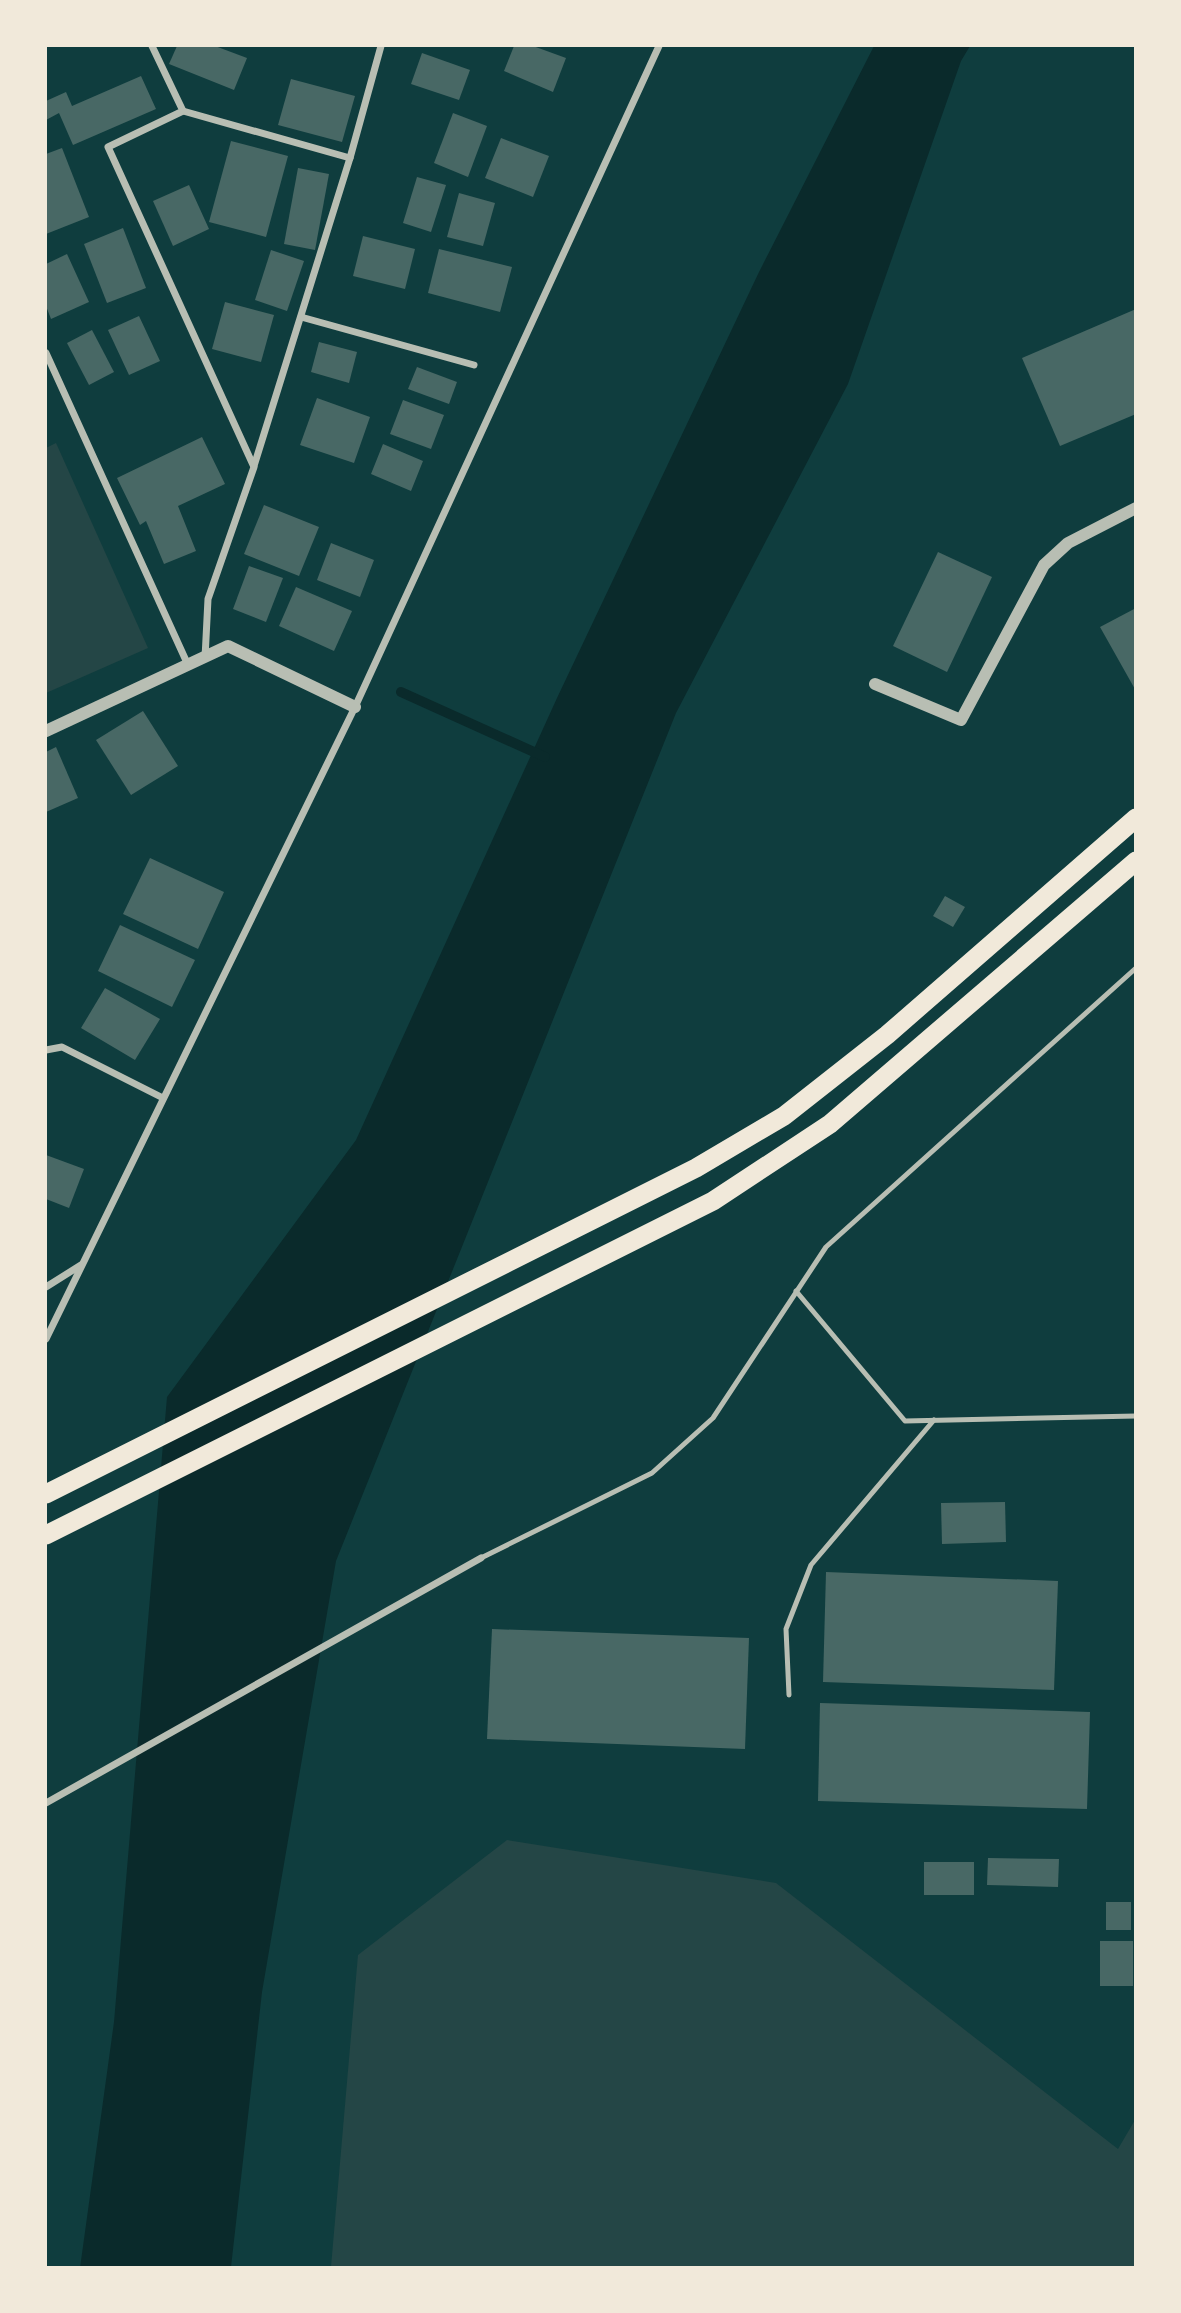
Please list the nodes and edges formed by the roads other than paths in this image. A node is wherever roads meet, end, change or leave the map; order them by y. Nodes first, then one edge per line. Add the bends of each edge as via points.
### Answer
1 (152, 46) edge
2 (381, 46) edge
3 (659, 46) edge
4 (183, 111) junction
5 (350, 158) junction
6 (300, 317) junction
7 (46, 353) edge
8 (474, 365) dead end
9 (254, 467) junction
10 (1136, 508) edge
11 (205, 658) junction
12 (188, 665) junction
13 (875, 684) dead end
14 (355, 707) junction
15 (46, 731) edge
16 (1136, 818) edge
17 (1136, 860) edge
18 (1136, 968) edge
19 (46, 1050) edge
20 (163, 1098) junction
21 (82, 1264) junction
22 (46, 1287) edge
23 (796, 1291) junction
24 (46, 1339) edge
25 (1136, 1416) edge
26 (934, 1420) junction
27 (46, 1494) edge
28 (46, 1535) edge
29 (481, 1558) joint
30 (789, 1695) dead end
31 (46, 1804) edge

1 - 4 street
2 - 5 street
3 - 14 street
4 - 5 street
4 - 9 street via 108,147
5 - 6 street
6 - 8 street
6 - 9 street
7 - 12 street
9 - 11 street via 208,598
10 - 13 street via 1068,543 1044,565 961,720
11 - 12 street
11 - 14 street via 228,646
12 - 15 street
14 - 20 street
16 - 27 highway via 887,1035 784,1116 696,1168
17 - 28 highway via 830,1125 713,1201
18 - 23 lane via 826,1247
19 - 20 street via 62,1047
20 - 21 street
21 - 22 street
21 - 24 street
23 - 26 lane via 905,1421
23 - 29 lane via 713,1418 652,1473
25 - 26 lane
26 - 30 lane via 811,1565 786,1629
29 - 31 street

